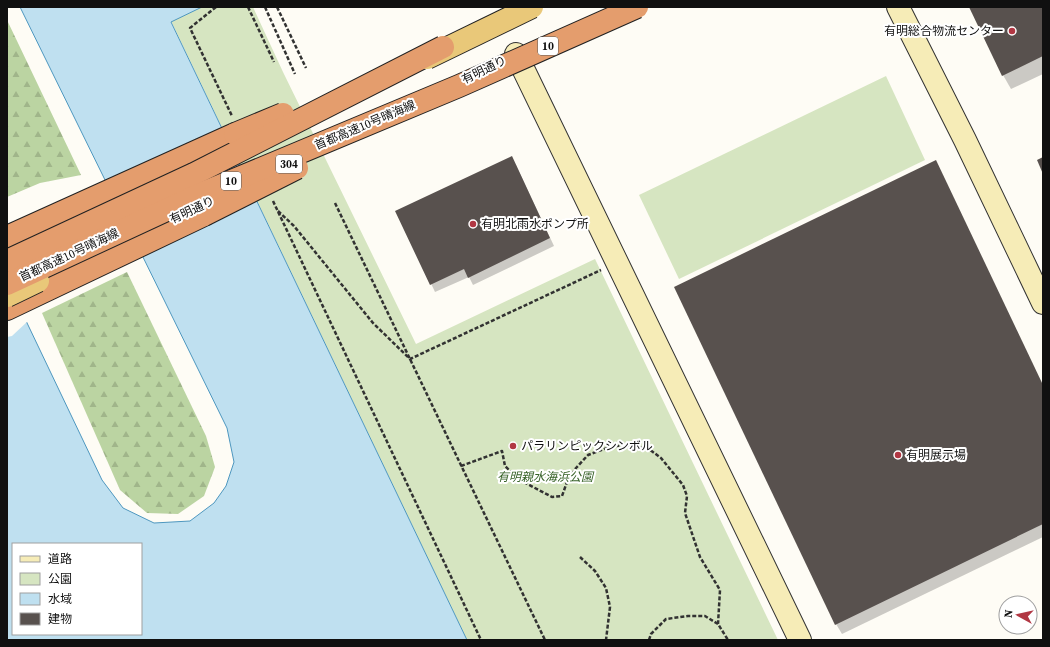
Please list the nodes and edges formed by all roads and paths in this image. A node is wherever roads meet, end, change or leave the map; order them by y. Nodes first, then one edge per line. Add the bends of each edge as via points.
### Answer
1 (216, 7) edge
2 (248, 7) edge
3 (265, 7) edge
4 (277, 7) edge
5 (522, 7) edge
6 (532, 7) edge
7 (637, 7) edge
8 (898, 7) edge
9 (570, 28) dead end
10 (443, 47) junction
11 (516, 54) junction
12 (274, 62) dead end
13 (306, 68) dead end
14 (295, 74) dead end
15 (459, 86) junction
16 (235, 122) dead end
17 (269, 194) dead end
18 (335, 203) dead end
19 (276, 209) junction
20 (7, 237) edge
21 (7, 253) edge
22 (7, 261) edge
23 (605, 268) dead end
24 (7, 284) edge
25 (7, 296) edge
26 (1043, 303) edge
27 (7, 309) edge
28 (410, 359) junction
29 (462, 466) junction
30 (580, 557) dead end
31 (718, 624) junction
32 (481, 640) edge
33 (545, 640) edge
34 (606, 640) edge
35 (649, 640) edge
36 (728, 640) edge
37 (800, 640) edge

1 - 16 path via 190,28
2 - 12 path
3 - 14 path
4 - 13 path
5 - 10 highway, 首都高速10号晴海線 / 10
6 - 21 main road, bridge via 445,50 280,124
7 - 15 highway, 首都高速10号晴海線 / 10, bridge
8 - 26 street
9 - 11 main road, 有明通り / 304
10 - 20 highway, 10, bridge via 235,134
10 - 22 highway, 首都高速10号晴海線 / 10, bridge via 194,174
11 - 25 main road, 有明通り / 304, bridge
11 - 37 street
15 - 24 highway, 首都高速10号晴海線 / 10, bridge via 203,193
15 - 27 highway, 10, bridge via 204,215
17 - 19 path
18 - 28 path
19 - 28 path via 294,226 373,322
19 - 32 path
23 - 28 path
28 - 29 path
29 - 31 path via 502,451 506,466 518,479 552,497 562,496 567,482 588,455 612,446 649,449 661,458 683,485 687,496 685,513 700,557 720,590
29 - 33 path
30 - 34 path via 595,571 606,588 610,607
31 - 35 path via 705,616 666,619 651,634
31 - 36 path

